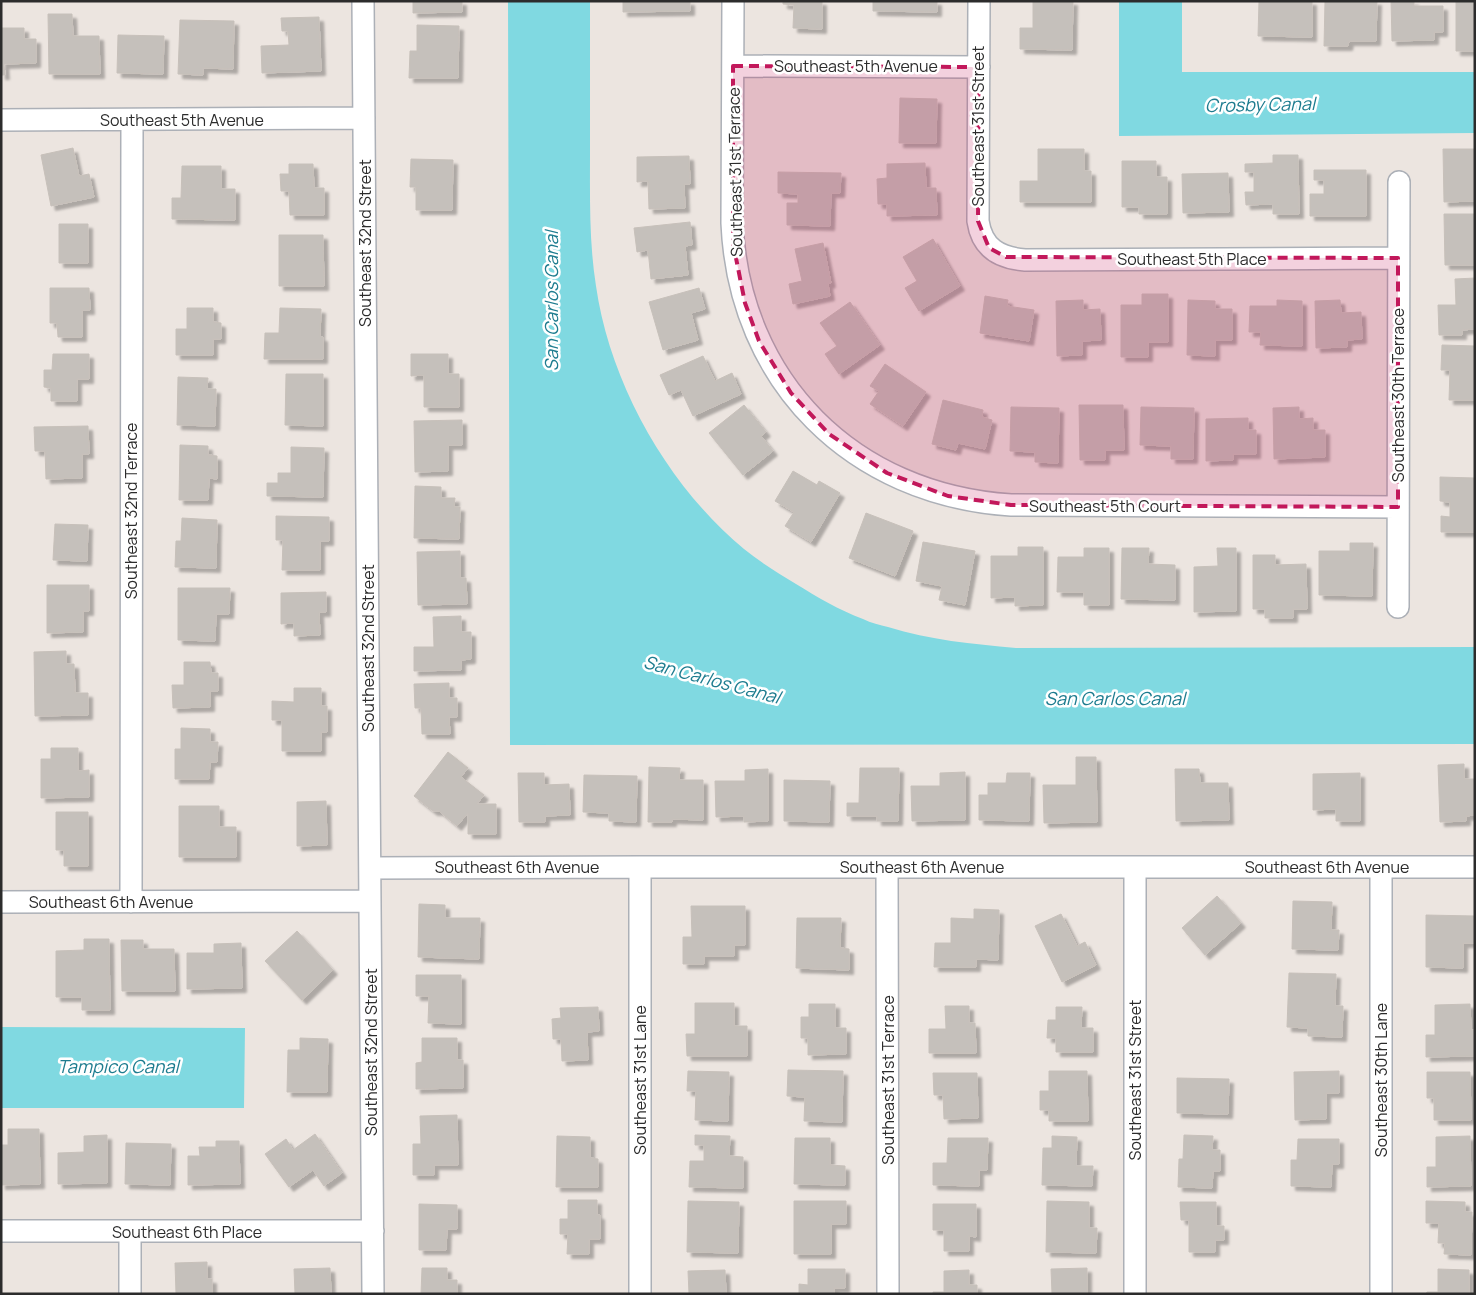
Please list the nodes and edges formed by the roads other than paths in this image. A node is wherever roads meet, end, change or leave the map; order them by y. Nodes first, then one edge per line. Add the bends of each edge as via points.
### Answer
1 (363, 1) edge
2 (733, 1) edge
3 (979, 1) edge
4 (733, 66) junction
5 (979, 67) junction
6 (364, 118) junction
7 (1, 120) edge
8 (132, 120) junction
9 (1399, 182) dead end
10 (989, 248) joint
11 (1398, 258) junction
12 (829, 434) joint
13 (1398, 507) junction
14 (1398, 607) dead end
15 (640, 867) junction
16 (887, 867) junction
17 (1135, 867) junction
18 (1381, 867) junction
19 (1475, 867) edge
20 (370, 868) junction
21 (370, 901) junction
22 (1, 902) edge
23 (131, 902) junction
24 (1, 1231) edge
25 (373, 1231) junction
26 (130, 1232) junction
27 (130, 1294) edge
28 (373, 1294) edge
29 (640, 1294) edge
30 (888, 1294) edge
31 (1135, 1294) edge
32 (1381, 1294) edge

1 - 6 street, Southeast 32nd Street
2 - 4 street, Southeast 31st Terrace
3 - 5 street, Southeast 31st Street
4 - 5 street, Southeast 5th Avenue
4 - 12 street, Southeast 31st Terrace via 732,230 741,290 751,322 779,376
5 - 10 street, Southeast 31st Street via 978,221
6 - 8 street, Southeast 5th Avenue
6 - 20 street, Southeast 32nd Street
7 - 8 street, Southeast 5th Avenue
8 - 23 street, Southeast 32nd Terrace
9 - 11 street, Southeast 30th Terrace
10 - 11 street, Southeast 5th Place via 1006,257 1025,260
11 - 13 street, Southeast 30th Terrace
12 - 13 street, Southeast 5th Court via 868,463 907,482 948,496 990,504
13 - 14 street, Southeast 30th Terrace
15 - 16 street, Southeast 6th Avenue
15 - 20 street, Southeast 6th Avenue
15 - 29 street, Southeast 31st Lane
16 - 17 street, Southeast 6th Avenue
16 - 30 street, Southeast 31st Terrace
17 - 18 street, Southeast 6th Avenue
17 - 31 street, Southeast 31st Street
18 - 19 street, Southeast 6th Avenue
18 - 32 street, Southeast 30th Lane
20 - 21 street, Southeast 32nd Street
21 - 23 street, Southeast 6th Avenue
21 - 25 street, Southeast 32nd Street
22 - 23 street, Southeast 6th Avenue
24 - 26 street, Southeast 6th Place
25 - 26 street, Southeast 6th Place
25 - 28 street, Southeast 32nd Street
26 - 27 street

